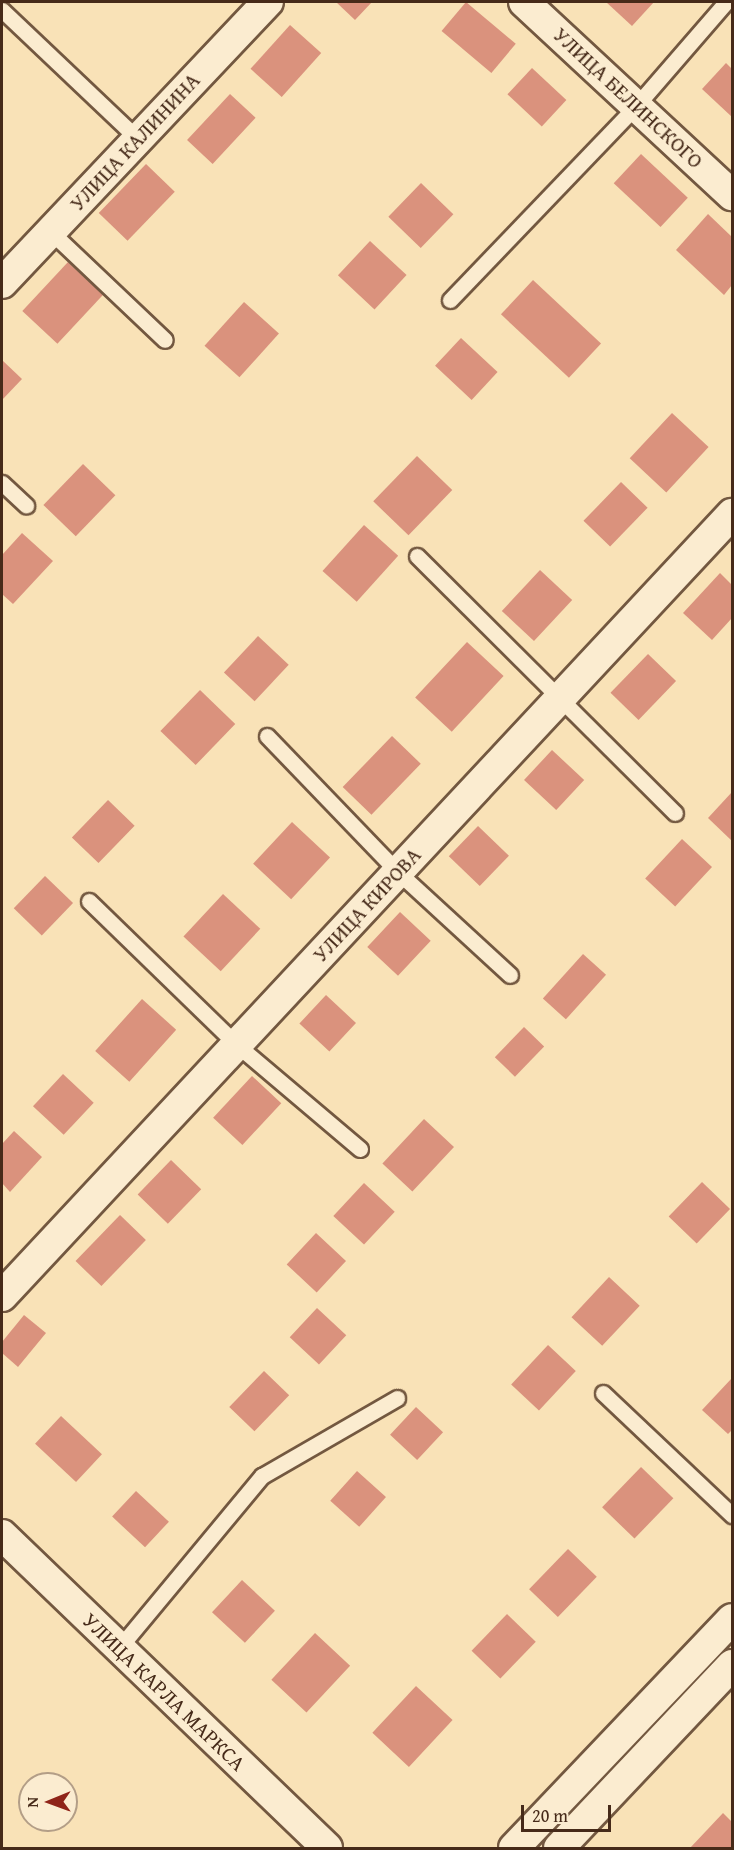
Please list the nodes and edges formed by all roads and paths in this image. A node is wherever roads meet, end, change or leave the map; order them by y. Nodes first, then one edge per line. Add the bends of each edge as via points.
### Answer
1 (268, 2) edge
2 (524, 2) edge
3 (726, 2) edge
4 (2, 10) edge
5 (636, 106) junction
6 (138, 139) junction
7 (732, 195) edge
8 (50, 231) junction
9 (2, 283) edge
10 (450, 300) dead end
11 (165, 340) dead end
12 (2, 483) edge
13 (26, 505) dead end
14 (732, 514) edge
15 (417, 556) dead end
16 (562, 697) junction
17 (267, 736) dead end
18 (675, 813) dead end
19 (398, 872) junction
20 (89, 901) dead end
21 (510, 975) dead end
22 (237, 1045) junction
23 (360, 1149) dead end
24 (2, 1296) edge
25 (603, 1393) dead end
26 (398, 1398) dead end
27 (732, 1515) edge
28 (2, 1535) edge
29 (732, 1619) edge
30 (119, 1648) junction
31 (732, 1665) edge
32 (327, 1848) edge
33 (514, 1848) edge
34 (559, 1848) edge

1 - 6 street, УЛИЦА КАЛИНИНА
2 - 5 street, УЛИЦА БЕЛИНСКОГО
3 - 5 lane
4 - 6 lane
5 - 7 street, УЛИЦА БЕЛИНСКОГО
5 - 10 lane
6 - 8 street, УЛИЦА КАЛИНИНА
8 - 9 street, УЛИЦА КАЛИНИНА
8 - 11 lane
12 - 13 lane
14 - 16 street, УЛИЦА КИРОВА
15 - 16 lane
16 - 18 lane
16 - 19 street, УЛИЦА КИРОВА
17 - 19 lane
19 - 21 lane
19 - 22 street, УЛИЦА КИРОВА
20 - 22 lane
22 - 23 lane
22 - 24 street, УЛИЦА КИРОВА
25 - 27 lane
26 - 30 lane via 262,1476
28 - 30 street, УЛИЦА КАРЛА МАРКСА
29 - 33 street
30 - 32 street, УЛИЦА КАРЛА МАРКСА
31 - 34 street

